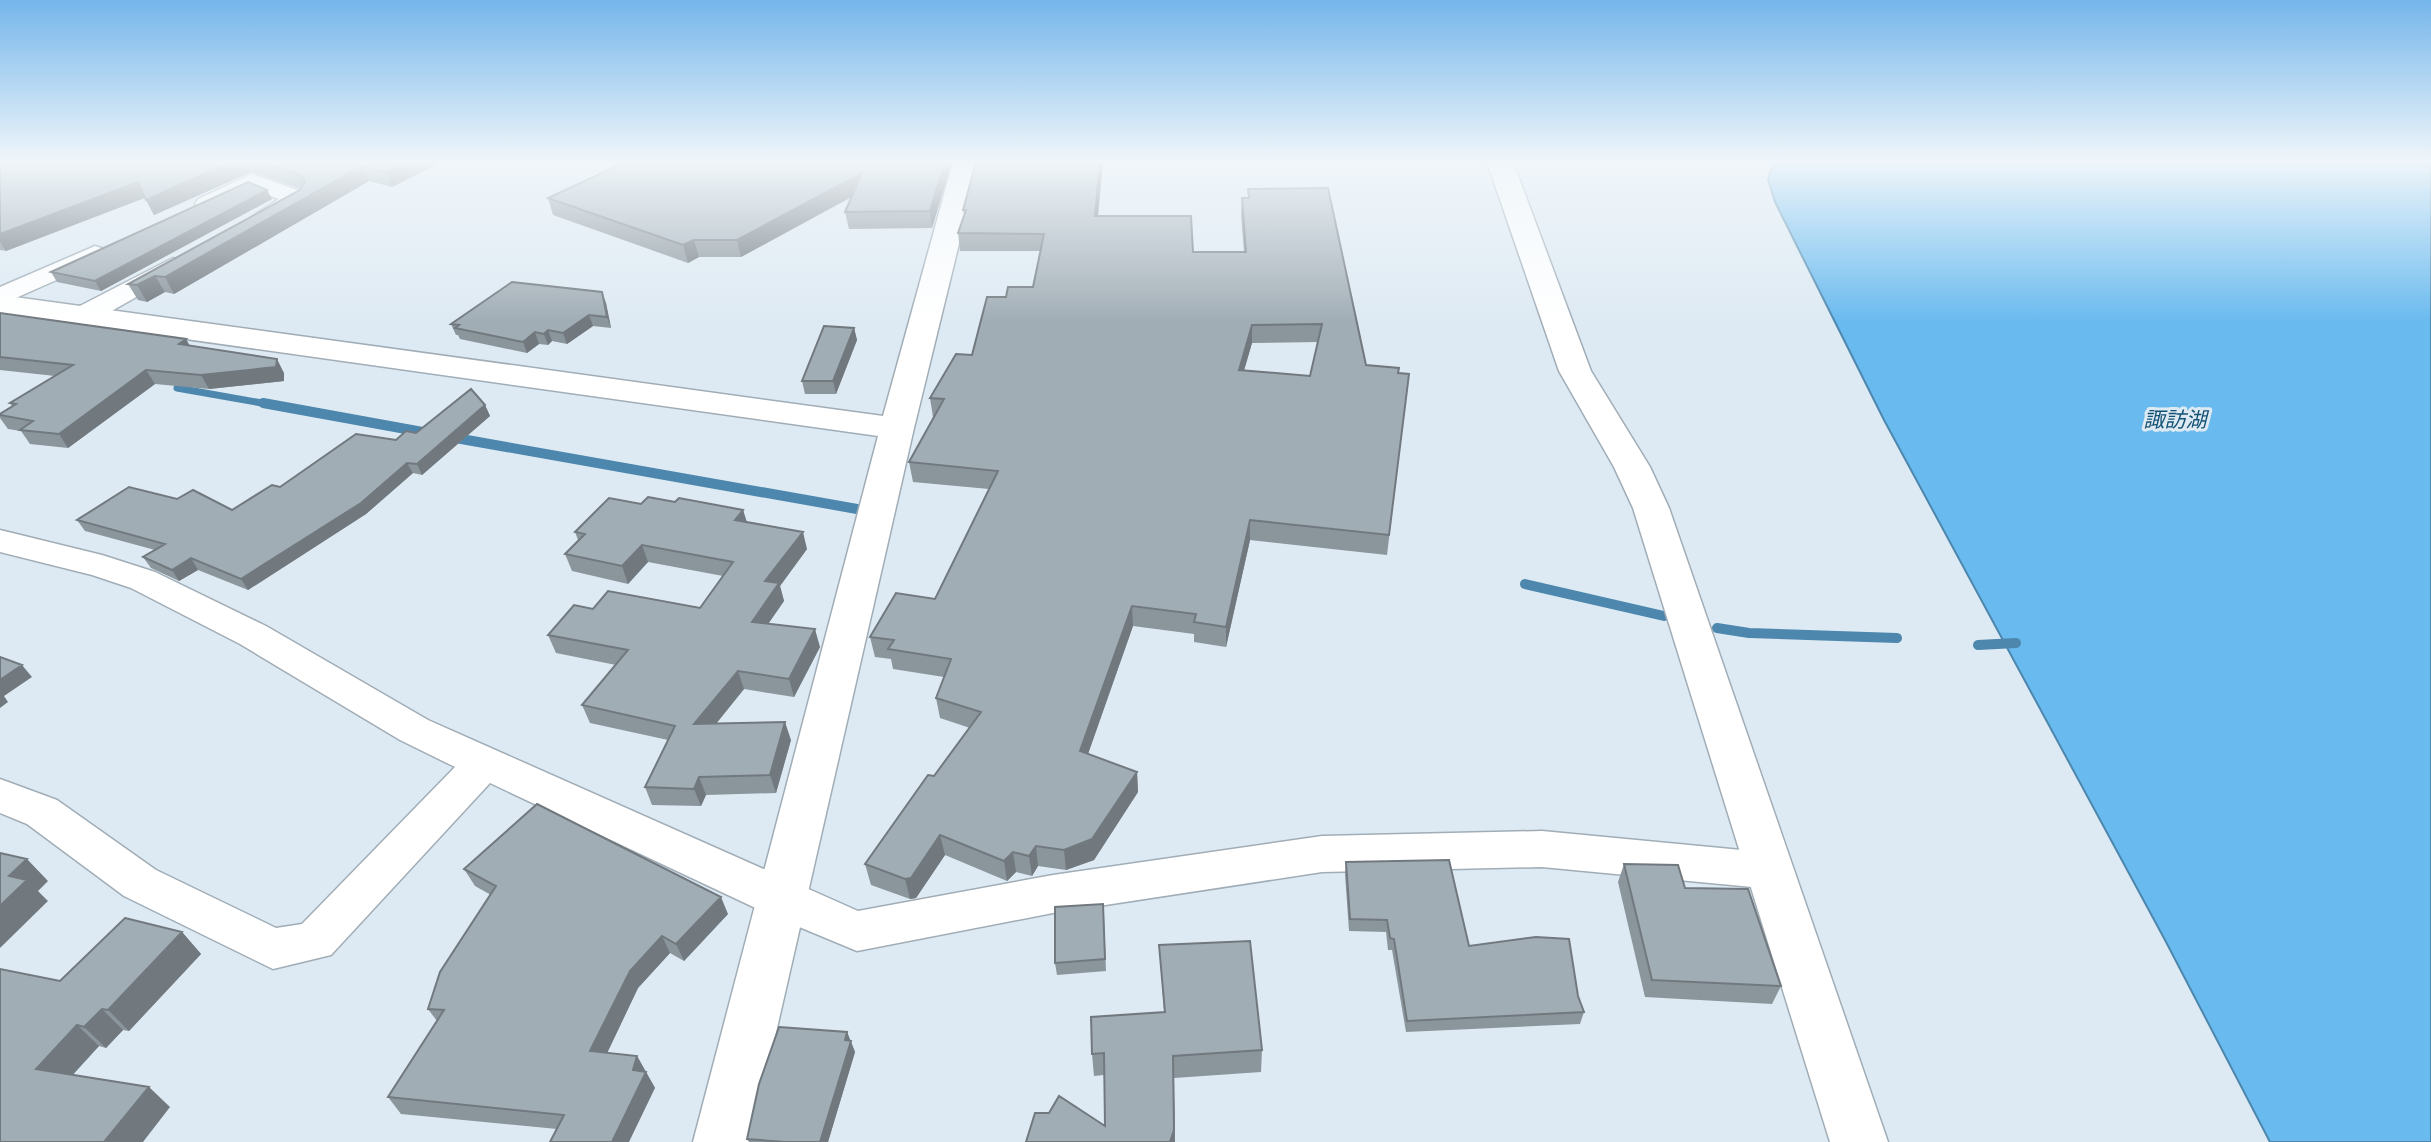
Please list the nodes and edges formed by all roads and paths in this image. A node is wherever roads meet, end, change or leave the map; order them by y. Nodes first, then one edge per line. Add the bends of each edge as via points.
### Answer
1 (267, 215) edge
2 (952, 215) edge
3 (1519, 215) edge
4 (238, 231) edge
5 (121, 243) edge
6 (191, 257) edge
7 (0, 297) edge
8 (0, 304) edge
9 (84, 315) junction
10 (897, 428) junction
11 (0, 541) edge
12 (485, 762) junction
13 (0, 795) edge
14 (1752, 869) dead end
15 (784, 901) junction
16 (722, 1142) edge
17 (1859, 1142) edge

1 - 4 street
2 - 10 street
3 - 17 street via 1575,371 1651,508
5 - 7 street
6 - 9 street
8 - 9 street
9 - 10 street
10 - 15 street
11 - 12 street via 143,580 253,635 414,730
12 - 13 street via 314,941 273,949 140,883 42,812
12 - 15 street
14 - 15 street via 1542,849 1322,854 1053,894 857,931
15 - 16 street

